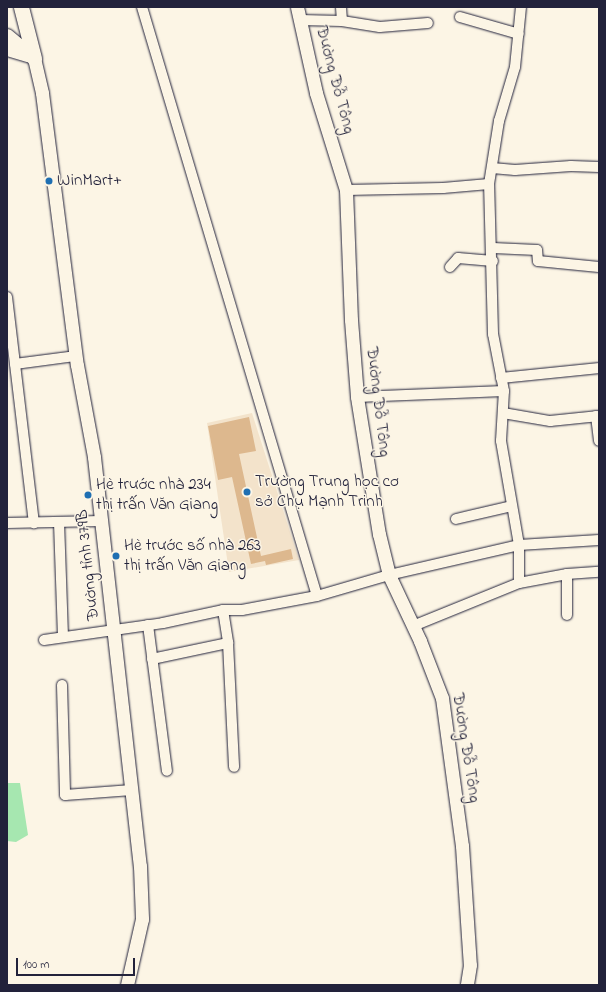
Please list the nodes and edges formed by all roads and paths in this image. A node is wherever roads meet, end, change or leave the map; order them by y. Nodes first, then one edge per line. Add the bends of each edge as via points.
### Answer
1 (21, 7) edge
2 (142, 7) edge
3 (297, 7) edge
4 (342, 7) edge
5 (520, 7) edge
6 (460, 17) dead end
7 (300, 20) junction
8 (342, 21) junction
9 (428, 23) dead end
10 (518, 34) junction
11 (7, 35) edge
12 (7, 49) edge
13 (34, 58) junction
14 (599, 167) edge
15 (492, 168) junction
16 (489, 184) junction
17 (346, 190) junction
18 (493, 248) junction
19 (493, 261) junction
20 (599, 266) edge
21 (450, 267) dead end
22 (7, 298) edge
23 (76, 356) junction
24 (15, 364) junction
25 (599, 368) edge
26 (501, 378) junction
27 (504, 391) junction
28 (357, 397) junction
29 (503, 413) junction
30 (598, 416) edge
31 (599, 441) edge
32 (512, 506) junction
33 (456, 519) dead end
34 (101, 521) junction
35 (59, 522) junction
36 (7, 523) edge
37 (34, 523) junction
38 (599, 540) edge
39 (519, 545) junction
40 (599, 572) edge
41 (567, 574) junction
42 (389, 575) junction
43 (519, 583) junction
44 (317, 596) junction
45 (223, 610) junction
46 (567, 615) dead end
47 (148, 625) junction
48 (413, 626) junction
49 (113, 630) junction
50 (63, 637) junction
51 (44, 640) dead end
52 (228, 643) junction
53 (152, 659) junction
54 (62, 684) dead end
55 (234, 767) dead end
56 (167, 771) dead end
57 (132, 790) junction
58 (127, 985) edge
59 (467, 985) edge

1 - 13 highway
2 - 44 street
3 - 7 main road, Đường Đỗ Tông
4 - 8 street
5 - 10 street
6 - 10 street
7 - 8 street
7 - 17 main road, Đường Đỗ Tông via 316,93
8 - 9 street via 380,27
10 - 15 street via 515,66 499,121
11 - 13 main road
12 - 13 main road
13 - 23 main road, Đường tỉnh 379B via 42,93
14 - 15 street via 515,170
15 - 16 street
16 - 17 street via 443,188
16 - 18 street
17 - 28 main road, Đường Đỗ Tông
18 - 19 street
18 - 20 street via 537,250 538,261
19 - 21 street via 458,258
19 - 26 street via 493,334
22 - 24 street
23 - 24 street
23 - 34 main road, Đường tỉnh 379B via 94,457
24 - 37 street
25 - 26 street
26 - 27 street
27 - 28 street
27 - 29 street
28 - 42 main road, Đường Đỗ Tông via 379,534
29 - 30 street via 550,421
29 - 32 street via 501,441
30 - 31 street
32 - 33 street
32 - 39 street
34 - 35 street
34 - 49 main road, Đường tỉnh 379B
35 - 37 street
35 - 50 street
36 - 37 street
38 - 39 street
39 - 42 street
39 - 43 street
40 - 41 street
41 - 43 street
41 - 46 street
42 - 44 street
42 - 48 main road, Đường Đỗ Tông
43 - 48 street
44 - 45 street via 242,610
45 - 47 street
45 - 52 street
47 - 49 street
47 - 53 street
48 - 59 main road, Đường Đỗ Tông via 442,698 462,846 470,965
49 - 50 street
49 - 57 main road, Đường tỉnh 379B
50 - 51 street
52 - 53 street
52 - 55 street
53 - 56 street
54 - 57 street via 65,795
57 - 58 main road, Đường tỉnh 379B via 140,866 142,919

